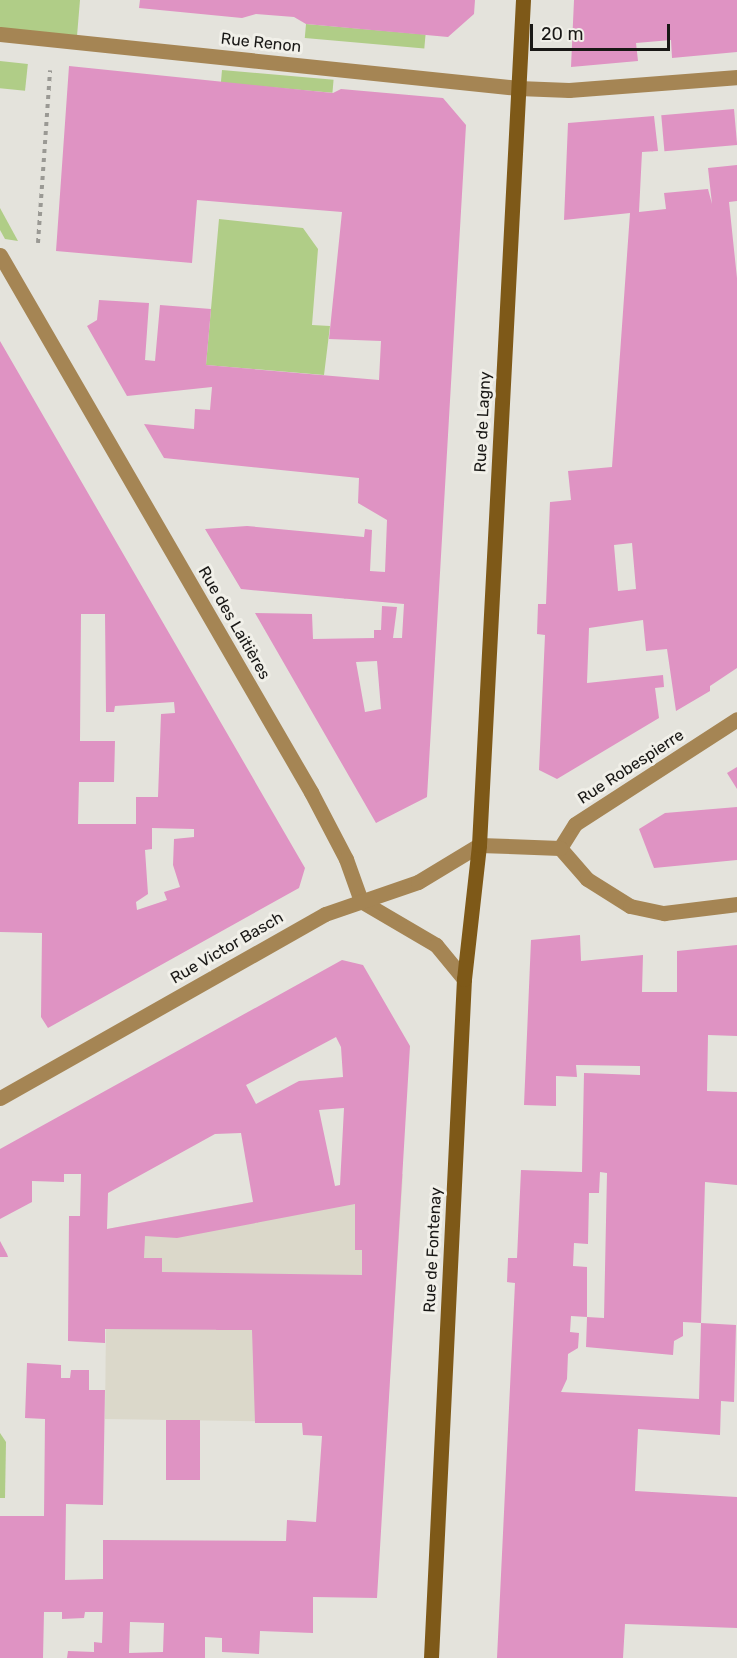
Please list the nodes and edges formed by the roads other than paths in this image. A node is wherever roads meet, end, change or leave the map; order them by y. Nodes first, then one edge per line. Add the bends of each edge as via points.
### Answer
1 (523, 0) edge
2 (0, 34) edge
3 (737, 77) edge
4 (518, 88) junction
5 (0, 255) edge
6 (737, 719) edge
7 (479, 845) junction
8 (560, 848) junction
9 (361, 901) junction
10 (737, 904) edge
11 (464, 979) junction
12 (0, 1098) edge
13 (431, 1658) edge

1 - 4 main road, Rue de Lagny
2 - 4 street, Rue Renon
3 - 4 street, Rue Renon via 569,90
4 - 7 main road, Rue de Lagny
5 - 9 street, Rue des Laitières via 311,792 346,859
6 - 8 street, Rue Robespierre via 575,824
7 - 8 street
7 - 9 street, Rue Victor Basch via 418,882
7 - 11 main road, Rue de Fontenay
8 - 10 street via 587,879 630,906 664,913
9 - 11 street via 436,945
9 - 12 street, Rue Victor Basch via 318,918
11 - 13 main road, Rue de Fontenay

